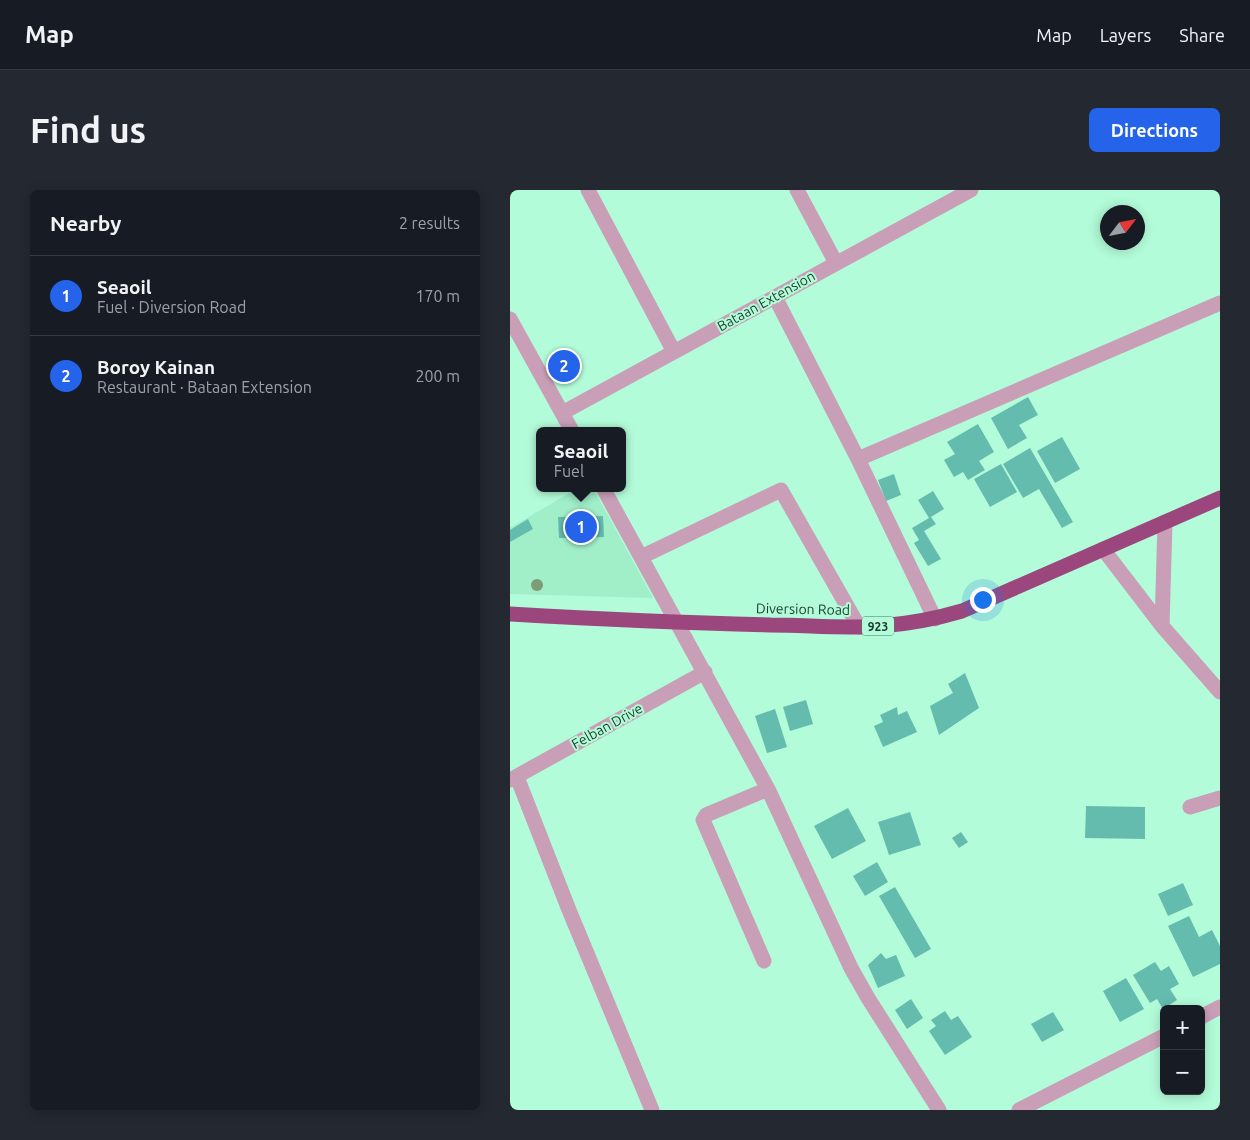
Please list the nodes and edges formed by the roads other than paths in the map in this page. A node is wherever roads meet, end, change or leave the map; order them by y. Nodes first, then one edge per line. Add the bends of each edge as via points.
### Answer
1 (588, 190) edge
2 (797, 190) edge
3 (971, 190) edge
4 (836, 263) junction
5 (775, 297) junction
6 (1220, 303) edge
7 (510, 319) edge
8 (674, 352) junction
9 (562, 413) junction
10 (570, 427) edge
11 (858, 459) junction
12 (605, 492) edge
13 (1220, 498) edge
14 (1165, 522) junction
15 (1103, 550) junction
16 (641, 557) junction
17 (510, 614) edge
18 (935, 619) junction
19 (678, 623) junction
20 (1162, 626) junction
21 (859, 627) junction
22 (705, 672) junction
23 (1220, 692) edge
24 (513, 779) edge
25 (768, 789) junction
26 (1220, 798) edge
27 (1190, 807) dead end
28 (764, 960) dead end
29 (1220, 1007) edge
30 (1205, 1014) edge
31 (1160, 1038) edge
32 (652, 1110) edge
33 (939, 1110) edge
34 (1019, 1110) edge

1 - 8 street
2 - 4 street
3 - 4 street, Bataan Extension
4 - 5 street, Bataan Extension
5 - 8 street, Bataan Extension
5 - 11 street
6 - 11 street
7 - 9 street
8 - 9 street, Bataan Extension
9 - 10 street
11 - 18 street
12 - 16 street
13 - 14 highway, Diversion Road / 923
14 - 15 highway, Diversion Road / 923
14 - 20 street
15 - 18 highway, Diversion Road / 923 via 971,607
15 - 20 street
16 - 19 street
16 - 21 street via 781,490
17 - 19 highway, Diversion Road / 923
18 - 21 highway, Diversion Road / 923
19 - 21 highway, Diversion Road / 923
19 - 22 street
20 - 23 street
22 - 24 street, Felban Drive
22 - 25 street
24 - 32 street
25 - 28 street via 706,815 703,820
25 - 33 street via 851,968
26 - 27 street
29 - 30 street
31 - 34 street

